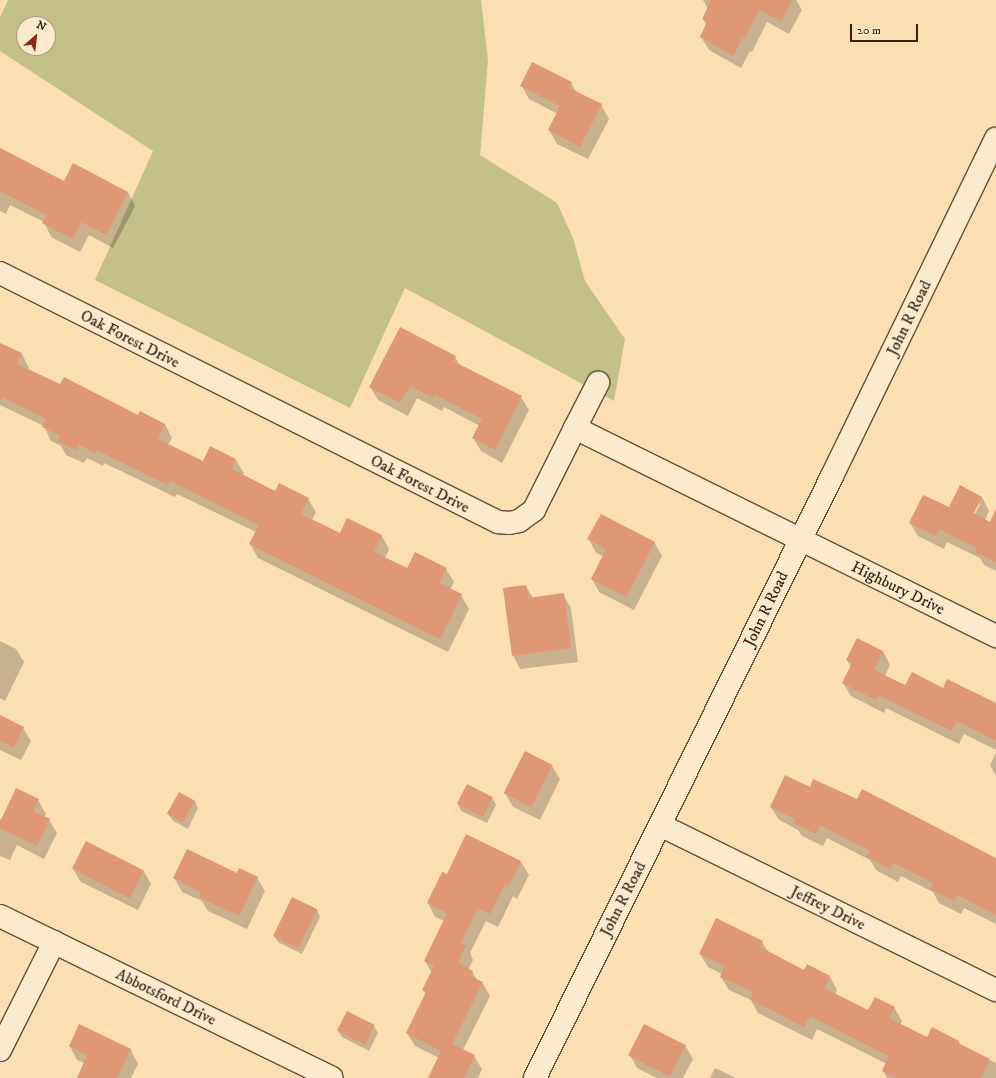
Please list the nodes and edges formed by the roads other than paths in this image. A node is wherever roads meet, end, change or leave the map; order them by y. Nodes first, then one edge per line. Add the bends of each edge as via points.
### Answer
1 (996, 139) edge
2 (0, 274) edge
3 (598, 384) dead end
4 (575, 428) junction
5 (800, 540) junction
6 (996, 636) edge
7 (660, 825) junction
8 (0, 916) edge
9 (54, 942) junction
10 (996, 990) edge
11 (0, 1050) edge
12 (332, 1078) edge
13 (535, 1078) edge

1 - 5 street, John R Road
2 - 4 street, Oak Forest Drive via 498,522 519,521 534,510
3 - 4 street, Oak Forest Drive
4 - 5 street
5 - 6 street, Highbury Drive
5 - 7 street, John R Road
7 - 10 street, Jeffrey Drive
7 - 13 street, John R Road
8 - 9 street, Abbotsford Drive
9 - 11 street
9 - 12 street, Abbotsford Drive

